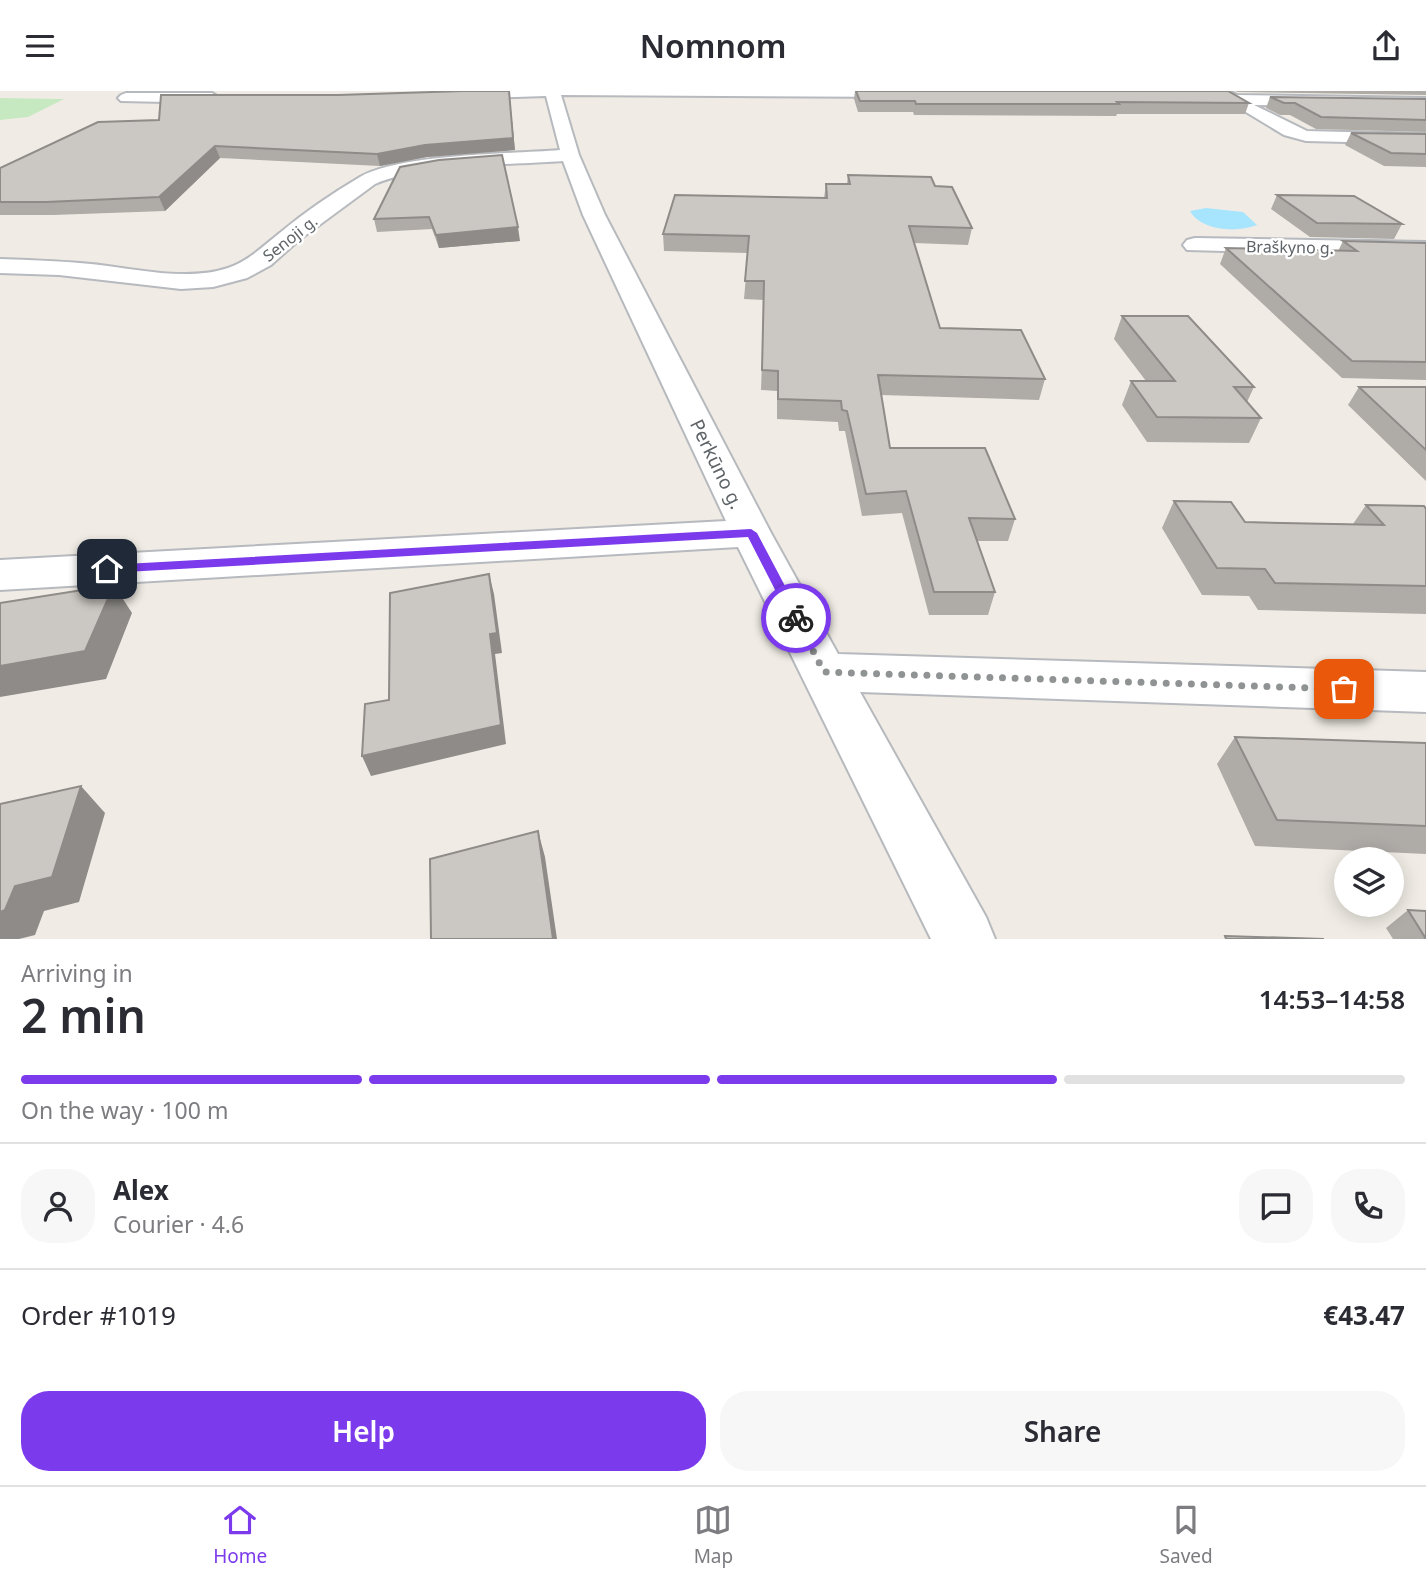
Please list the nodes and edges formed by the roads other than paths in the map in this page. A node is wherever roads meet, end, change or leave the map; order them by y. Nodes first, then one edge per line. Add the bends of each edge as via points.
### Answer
1 (552, 91) edge
2 (1218, 91) edge
3 (927, 93) edge
4 (447, 95) edge
5 (126, 97) dead end
6 (234, 98) edge
7 (1234, 100) junction
8 (1426, 103) edge
9 (1426, 139) edge
10 (570, 155) junction
11 (1195, 245) dead end
12 (1426, 249) edge
13 (0, 266) edge
14 (751, 533) junction
15 (0, 575) edge
16 (824, 672) junction
17 (1426, 692) edge
18 (964, 939) edge

1 - 3 street
1 - 4 street
1 - 10 street, Perkūno g.
2 - 7 street
5 - 6 street
7 - 8 street
7 - 9 street via 1306,136
10 - 13 street, Senoji g. via 384,173 368,180 262,260 213,279 181,281
10 - 14 street, Perkūno g. via 594,215
11 - 12 street, Braškyno g.
14 - 15 street
14 - 16 street, Perkūno g.
16 - 17 street
16 - 18 street, Perkūno g.

